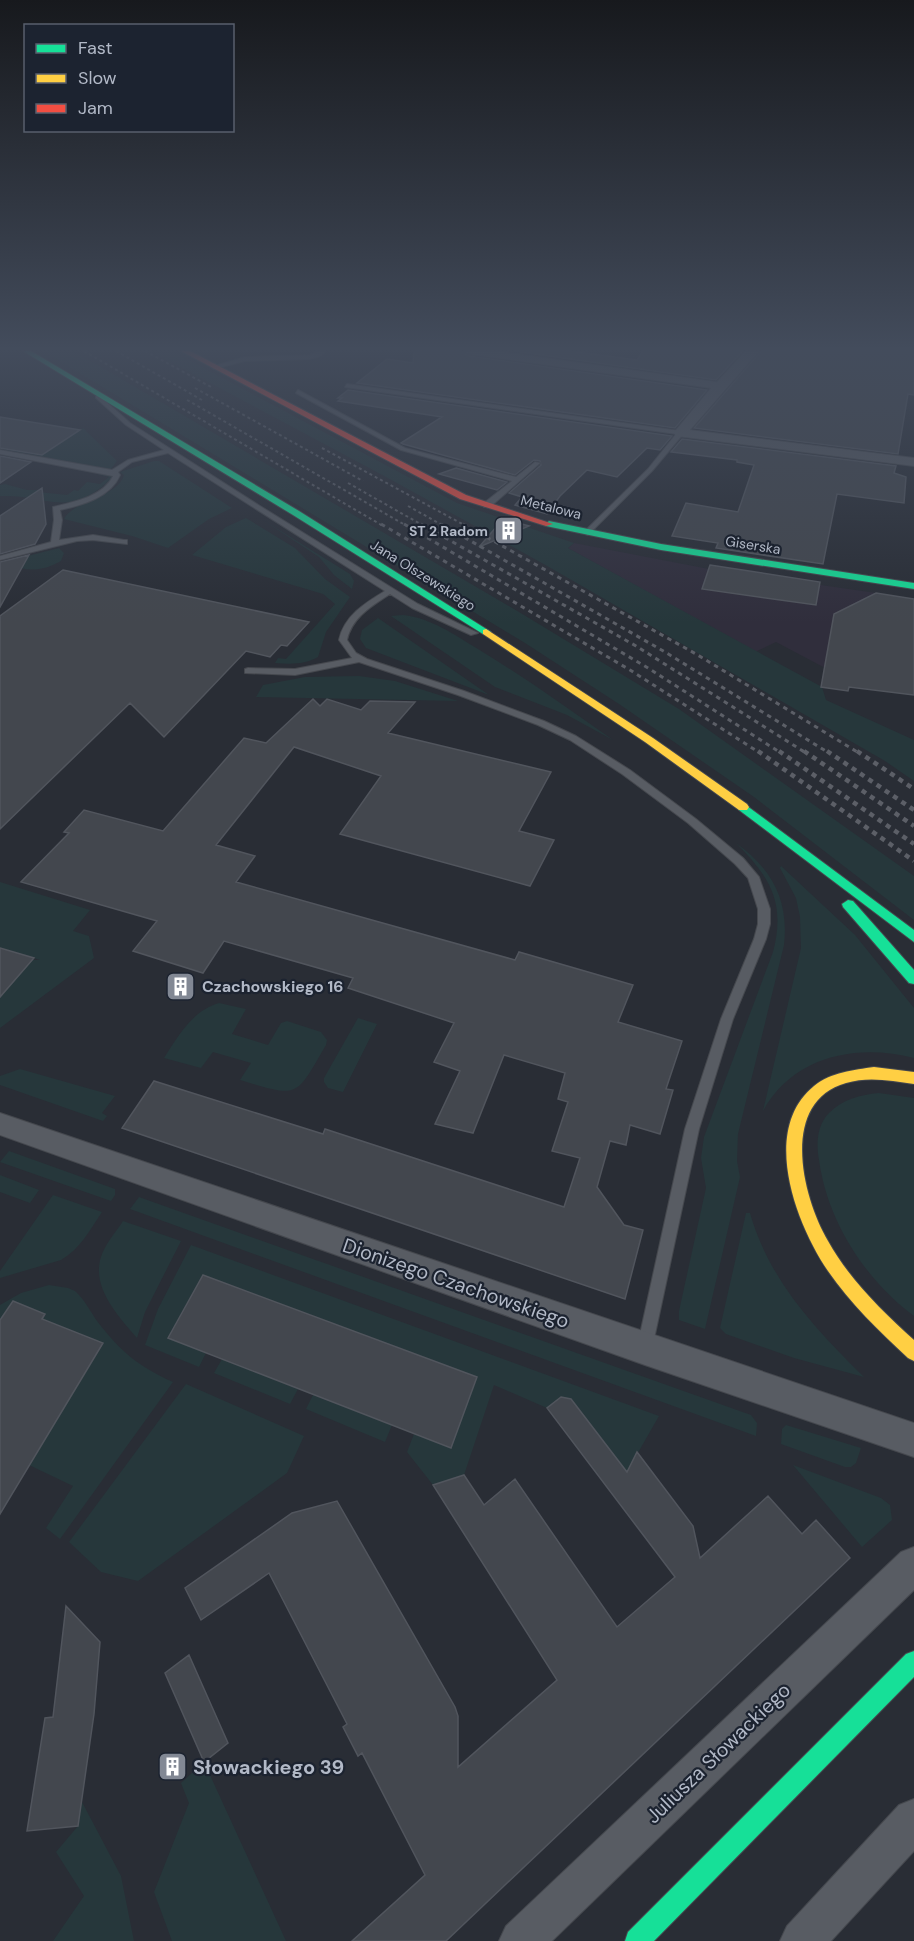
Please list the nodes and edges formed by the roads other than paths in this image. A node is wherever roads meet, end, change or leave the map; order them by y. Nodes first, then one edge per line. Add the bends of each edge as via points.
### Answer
1 (154, 442) edge
2 (177, 442) edge
3 (358, 442) edge
4 (389, 442) edge
5 (674, 442) edge
6 (750, 442) edge
7 (168, 451) junction
8 (0, 452) edge
9 (914, 462) edge
10 (537, 463) dead end
11 (113, 472) junction
12 (518, 480) junction
13 (487, 505) junction
14 (588, 533) junction
15 (124, 542) dead end
16 (54, 544) junction
17 (0, 558) edge
18 (914, 586) edge
19 (390, 591) junction
20 (516, 652) junction
21 (359, 659) junction
22 (248, 671) dead end
23 (792, 844) junction
24 (914, 937) edge
25 (914, 979) edge
26 (914, 1078) edge
27 (0, 1124) edge
28 (645, 1349) junction
29 (914, 1352) edge
30 (914, 1440) edge
31 (914, 1565) edge
32 (914, 1662) edge
33 (914, 1820) edge
34 (521, 1941) edge
35 (637, 1941) edge
36 (802, 1941) edge

1 - 7 lane
2 - 20 main road, Jana Olszewskiego
3 - 13 main road, Metalowa
4 - 12 lane via 403,449
5 - 14 lane
6 - 9 street
7 - 11 lane via 130,461
7 - 19 lane
8 - 11 lane
10 - 12 lane
11 - 16 lane via 117,475 115,482 90,499 56,509
12 - 13 lane
13 - 14 main road, Metalowa via 554,527
14 - 18 main road, Giserska
15 - 16 lane via 92,537
16 - 17 lane
19 - 20 lane
19 - 21 lane via 368,605 346,628 346,648
20 - 23 main road, Jana Olszewskiego
21 - 22 lane via 295,672
21 - 28 lane via 521,715 582,743 692,821 753,877 764,909 760,939 727,1018 692,1129
23 - 24 main road, Jana Olszewskiego
23 - 25 main road, Jana Olszewskiego
26 - 29 main road via 873,1073 834,1079 802,1105 795,1125 793,1154 808,1219 831,1261 887,1329
27 - 28 street, Dionizego Czachowskiego
28 - 30 street, Dionizego Czachowskiego
31 - 34 street, Juliusza Słowackiego
32 - 35 main road
33 - 36 street

